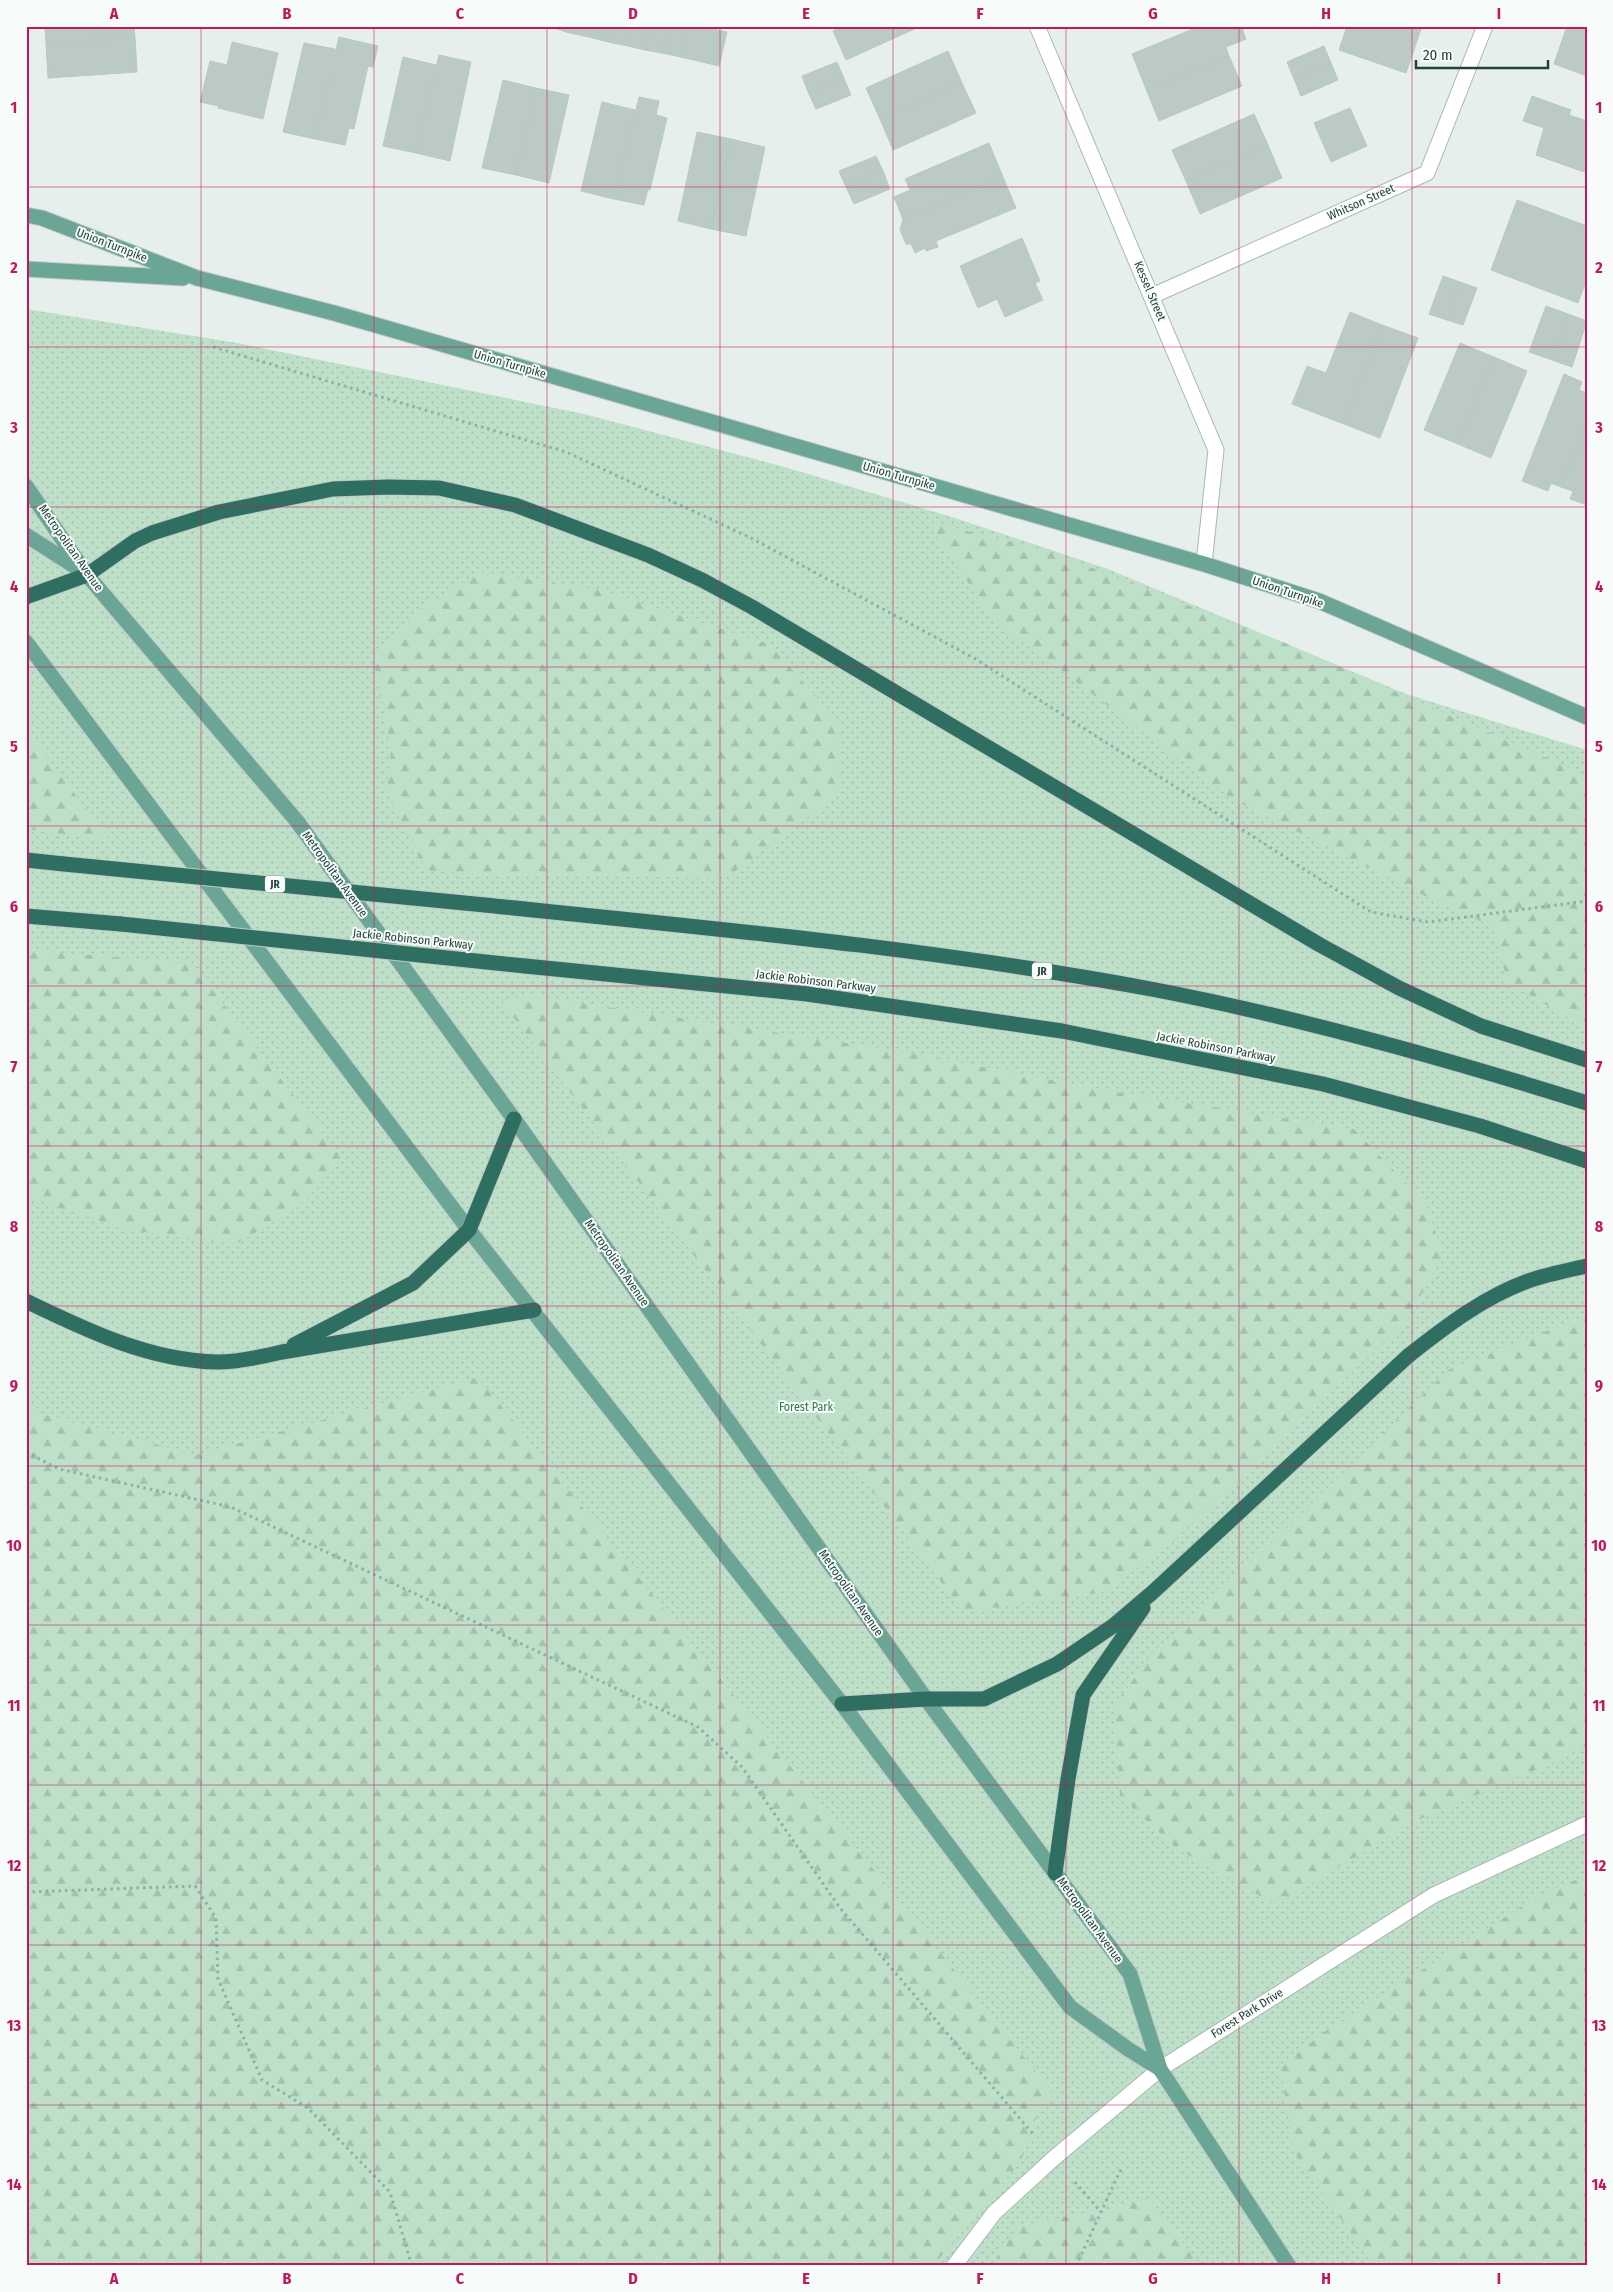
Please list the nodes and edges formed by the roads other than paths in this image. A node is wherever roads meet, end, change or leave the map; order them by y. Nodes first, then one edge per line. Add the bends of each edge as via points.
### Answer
1 (1037, 26) edge
2 (1485, 26) edge
3 (26, 215) edge
4 (26, 269) edge
5 (197, 278) junction
6 (1152, 296) junction
7 (26, 486) edge
8 (26, 534) edge
9 (1204, 564) junction
10 (88, 575) junction
11 (26, 597) edge
12 (26, 642) edge
13 (1587, 717) edge
14 (26, 860) edge
15 (26, 916) edge
16 (1587, 1060) edge
17 (1587, 1103) edge
18 (514, 1120) junction
19 (1587, 1161) edge
20 (469, 1230) junction
21 (1587, 1266) edge
22 (26, 1301) edge
23 (534, 1310) junction
24 (282, 1352) junction
25 (1153, 1592) junction
26 (926, 1698) junction
27 (842, 1704) junction
28 (1587, 1824) edge
29 (1055, 1873) junction
30 (1160, 2069) junction
31 (954, 2266) edge
32 (1289, 2266) edge

1 - 6 street, Kessel Street
2 - 6 street, Whitson Street via 1427,173
3 - 5 main road, Union Turnpike via 42,218
4 - 5 main road, Union Turnpike
5 - 9 main road, Union Turnpike via 334,313
6 - 9 street, Kessel Street via 1216,450
7 - 10 main road, Metropolitan Avenue
8 - 10 main road
9 - 13 main road, Union Turnpike via 1319,601
10 - 11 highway
10 - 16 highway via 135,541 152,533 219,512 333,489 439,488 515,505 648,556 752,606 1320,945 1399,988 1481,1026
10 - 18 main road, Metropolitan Avenue via 296,820
12 - 20 main road, Metropolitan Avenue
14 - 17 highway, JR, bridge via 821,939 1011,966 1152,989 1293,1020 1402,1048
15 - 19 highway, Jackie Robinson Parkway, bridge via 807,994 1062,1031 1323,1084 1480,1126
18 - 20 highway
18 - 26 main road, Metropolitan Avenue
20 - 23 main road, Metropolitan Avenue
20 - 24 highway via 413,1283
21 - 25 highway via 1532,1280 1503,1292 1441,1330 1408,1356
22 - 24 highway via 124,1344 160,1355 220,1362
23 - 24 highway
23 - 27 main road, Metropolitan Avenue
25 - 26 highway via 1113,1626 1057,1664 984,1699
25 - 29 highway via 1083,1695
26 - 27 highway
26 - 29 main road, Metropolitan Avenue
27 - 30 main road, Metropolitan Avenue via 1070,2007
28 - 30 street, Forest Park Drive via 1434,1894
29 - 30 main road, Metropolitan Avenue via 1130,1974
30 - 31 street, Forest Park Drive via 994,2213
30 - 32 main road, Metropolitan Avenue

